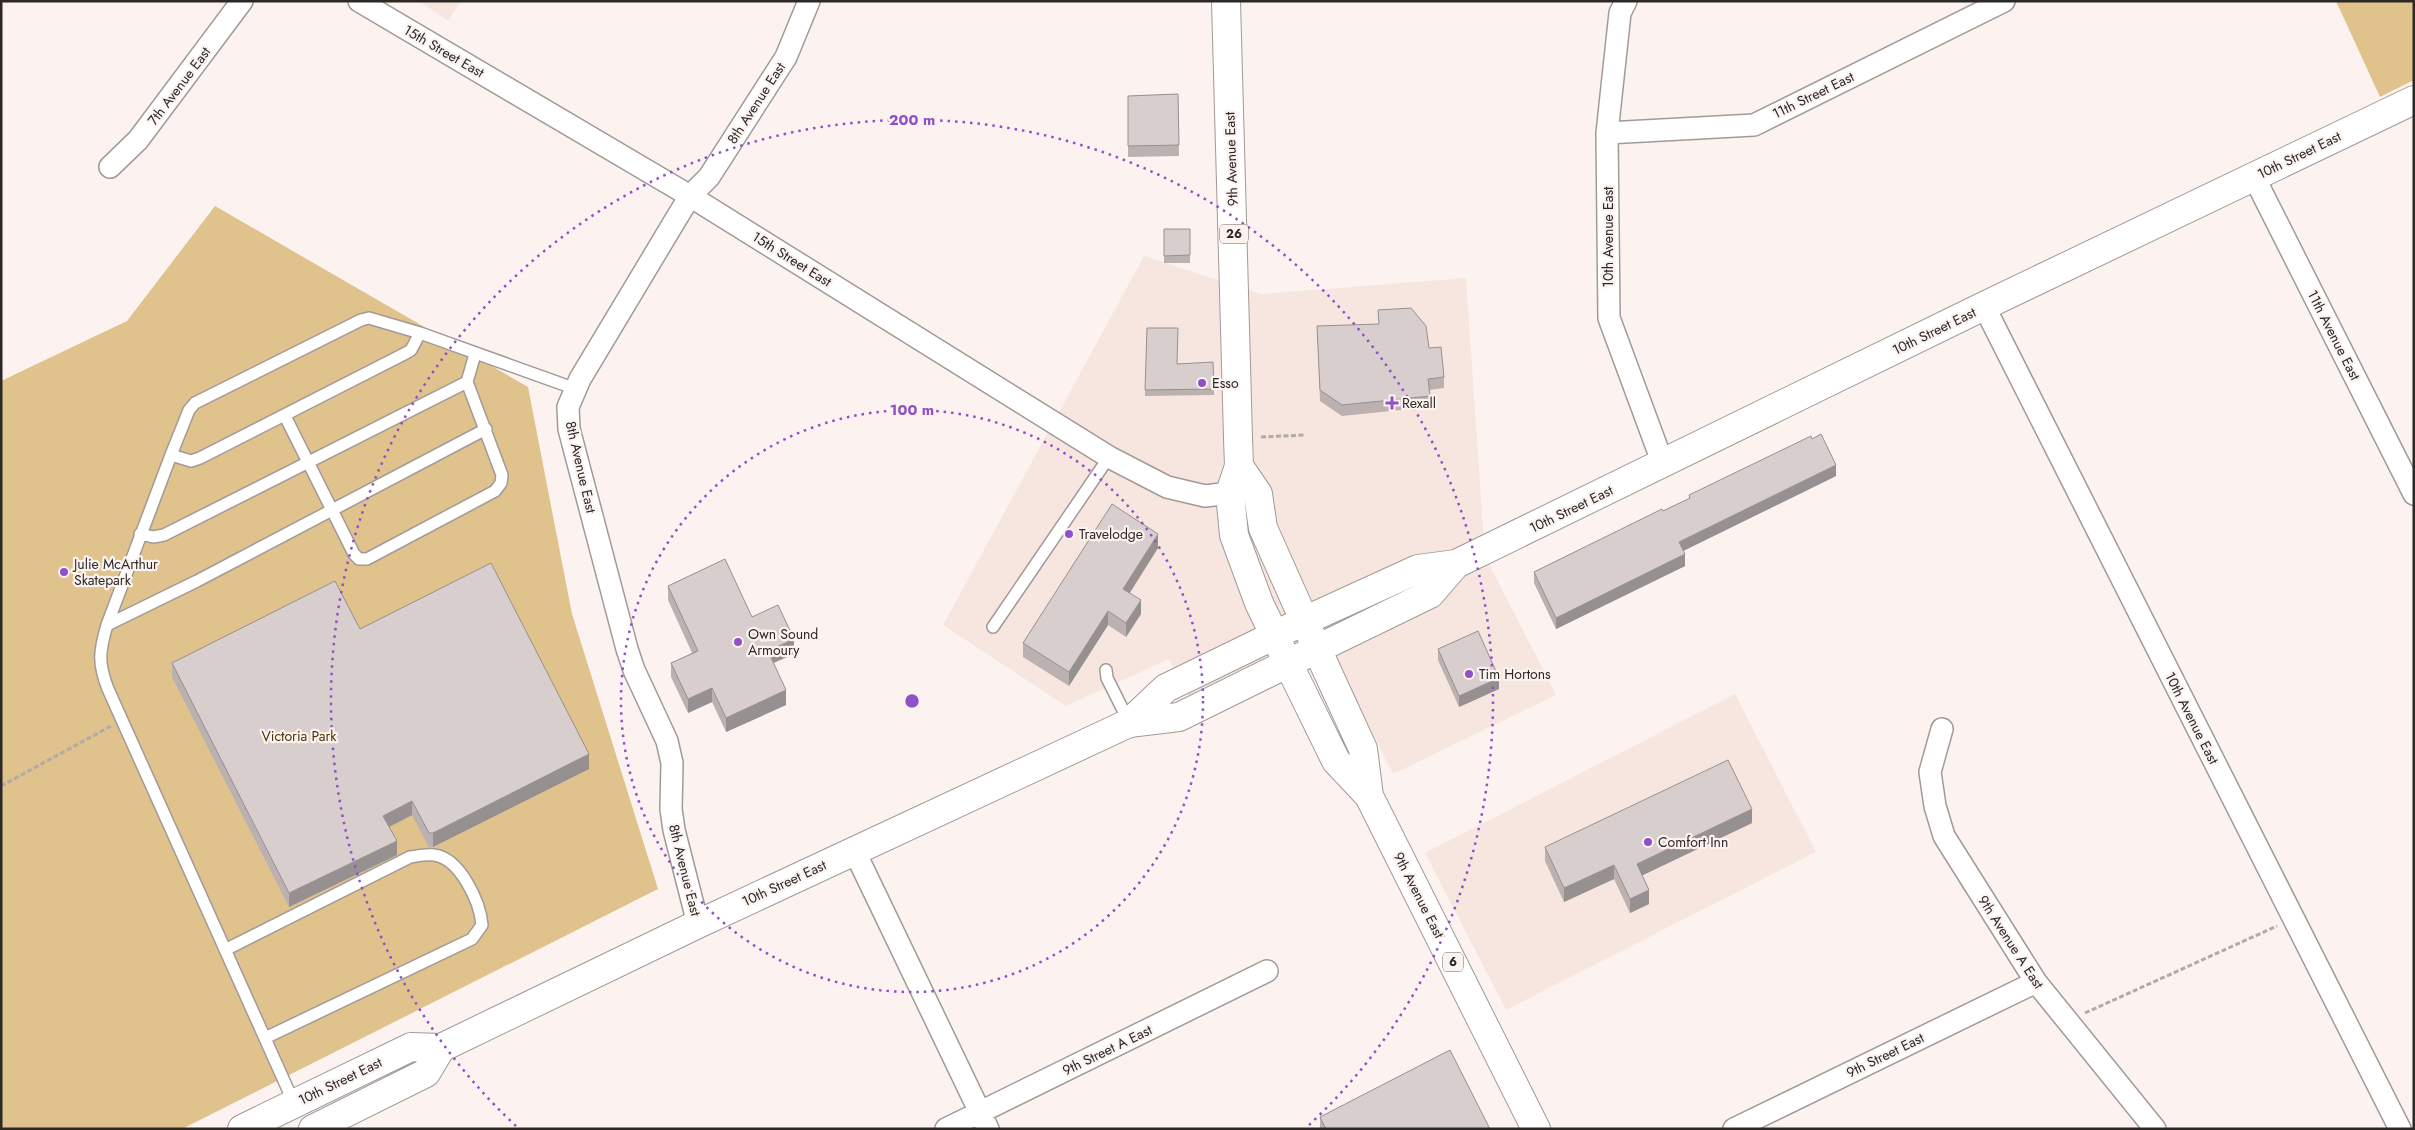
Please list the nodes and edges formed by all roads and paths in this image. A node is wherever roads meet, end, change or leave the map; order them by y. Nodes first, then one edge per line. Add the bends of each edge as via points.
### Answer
1 (242, 1) edge
2 (359, 1) edge
3 (809, 1) edge
4 (1226, 1) edge
5 (1626, 1) edge
6 (2004, 1) edge
7 (2414, 100) edge
8 (1608, 133) junction
9 (110, 166) dead end
10 (2254, 177) junction
11 (690, 196) junction
12 (1984, 306) junction
13 (420, 333) junction
14 (475, 354) junction
15 (467, 382) junction
16 (576, 389) junction
17 (285, 416) junction
18 (486, 429) junction
19 (1305, 435) dead end
20 (1238, 438) junction
21 (171, 455) junction
22 (1109, 456) junction
23 (308, 462) junction
24 (1663, 464) junction
25 (1239, 466) junction
26 (1230, 493) junction
27 (2414, 494) edge
28 (332, 509) junction
29 (140, 534) junction
30 (1456, 564) junction
31 (1304, 621) junction
32 (107, 625) junction
33 (993, 628) dead end
34 (1275, 635) junction
35 (1317, 649) junction
36 (1288, 663) junction
37 (1106, 670) dead end
38 (122, 721) junction
39 (1130, 722) junction
40 (1942, 728) dead end
41 (1, 786) edge
42 (1369, 796) junction
43 (854, 850) junction
44 (2293, 918) junction
45 (698, 924) junction
46 (225, 950) junction
47 (1267, 971) dead end
48 (2036, 982) junction
49 (2068, 1021) junction
50 (265, 1038) junction
51 (441, 1048) junction
52 (294, 1104) junction
53 (984, 1121) edge
54 (242, 1129) edge
55 (307, 1129) edge
56 (313, 1129) edge
57 (946, 1129) edge
58 (1536, 1129) edge
59 (1734, 1129) edge
60 (2155, 1129) edge
61 (2400, 1129) edge

1 - 9 street, 7th Avenue East via 138,140
2 - 11 street, 15th Street East
3 - 11 street, 8th Avenue East via 786,57 709,177
4 - 20 main road, 9th Avenue East / 26
5 - 8 street, 10th Avenue East via 1620,13
6 - 8 street, 11th Street East via 1754,125
7 - 10 main road, 10th Street East
8 - 24 street, 10th Avenue East via 1609,318
10 - 12 main road, 10th Street East
10 - 27 street, 11th Avenue East
11 - 16 street, 8th Avenue East
11 - 22 street, 15th Street East
12 - 24 main road, 10th Street East
12 - 44 street, 10th Avenue East
13 - 14 lane
13 - 17 lane via 406,354
13 - 21 lane via 378,319 362,320 195,403 189,410
14 - 15 lane
14 - 16 lane
15 - 18 lane
15 - 23 lane
16 - 45 street, 8th Avenue East via 568,407 569,429 626,649 667,741 672,763 674,830
17 - 21 lane via 200,458 191,461
17 - 23 lane
18 - 28 lane
18 - 28 lane via 502,475 501,483 494,491 367,559 359,559 354,554
19 - 20 path
20 - 25 main road, 9th Avenue East / 26
21 - 29 lane
22 - 26 street, 15th Street East via 1167,487 1205,496
22 - 33 lane
23 - 28 lane
23 - 29 lane via 164,535
24 - 30 main road, 10th Street East
25 - 26 main road, 9th Avenue East / 26
25 - 31 main road via 1258,494 1263,528
26 - 34 main road, 9th Avenue East / 26 via 1234,534 1243,565
28 - 32 lane
29 - 32 lane
30 - 31 main road, 10th Street East via 1418,569
30 - 35 main road, 10th Street East via 1430,594
31 - 34 main road, 10th Street East
31 - 35 main road, 6
32 - 38 lane via 100,648 100,670
34 - 36 main road, 9th Avenue East / 26
34 - 39 main road, 10th Street East via 1166,688
35 - 36 main road, 10th Street East
35 - 42 main road, 9th Avenue East / 6 via 1363,749
36 - 39 main road, 10th Street East via 1179,717
36 - 42 main road, 9th Avenue East / 6 via 1336,761
37 - 39 lane
38 - 41 path
38 - 46 lane
39 - 43 main road, 10th Street East
40 - 48 street, 9th Avenue A East via 1930,772 1944,836
42 - 58 main road, 9th Avenue East / 6
43 - 45 main road, 10th Street East
43 - 53 street
44 - 49 path
44 - 61 street, 10th Avenue East
45 - 51 main road, 10th Street East
46 - 50 lane
46 - 50 lane via 410,857 435,854 456,865 480,908 482,925 472,939
47 - 53 street, 9th Street A East
48 - 49 street, 9th Avenue A East
48 - 59 street, 9th Street East
49 - 60 street, 9th Avenue A East
50 - 52 lane
51 - 52 main road, 10th Street East via 411,1047
51 - 56 main road via 426,1073
52 - 54 main road, 10th Street East
52 - 55 street
53 - 57 street, 9th Street A East

